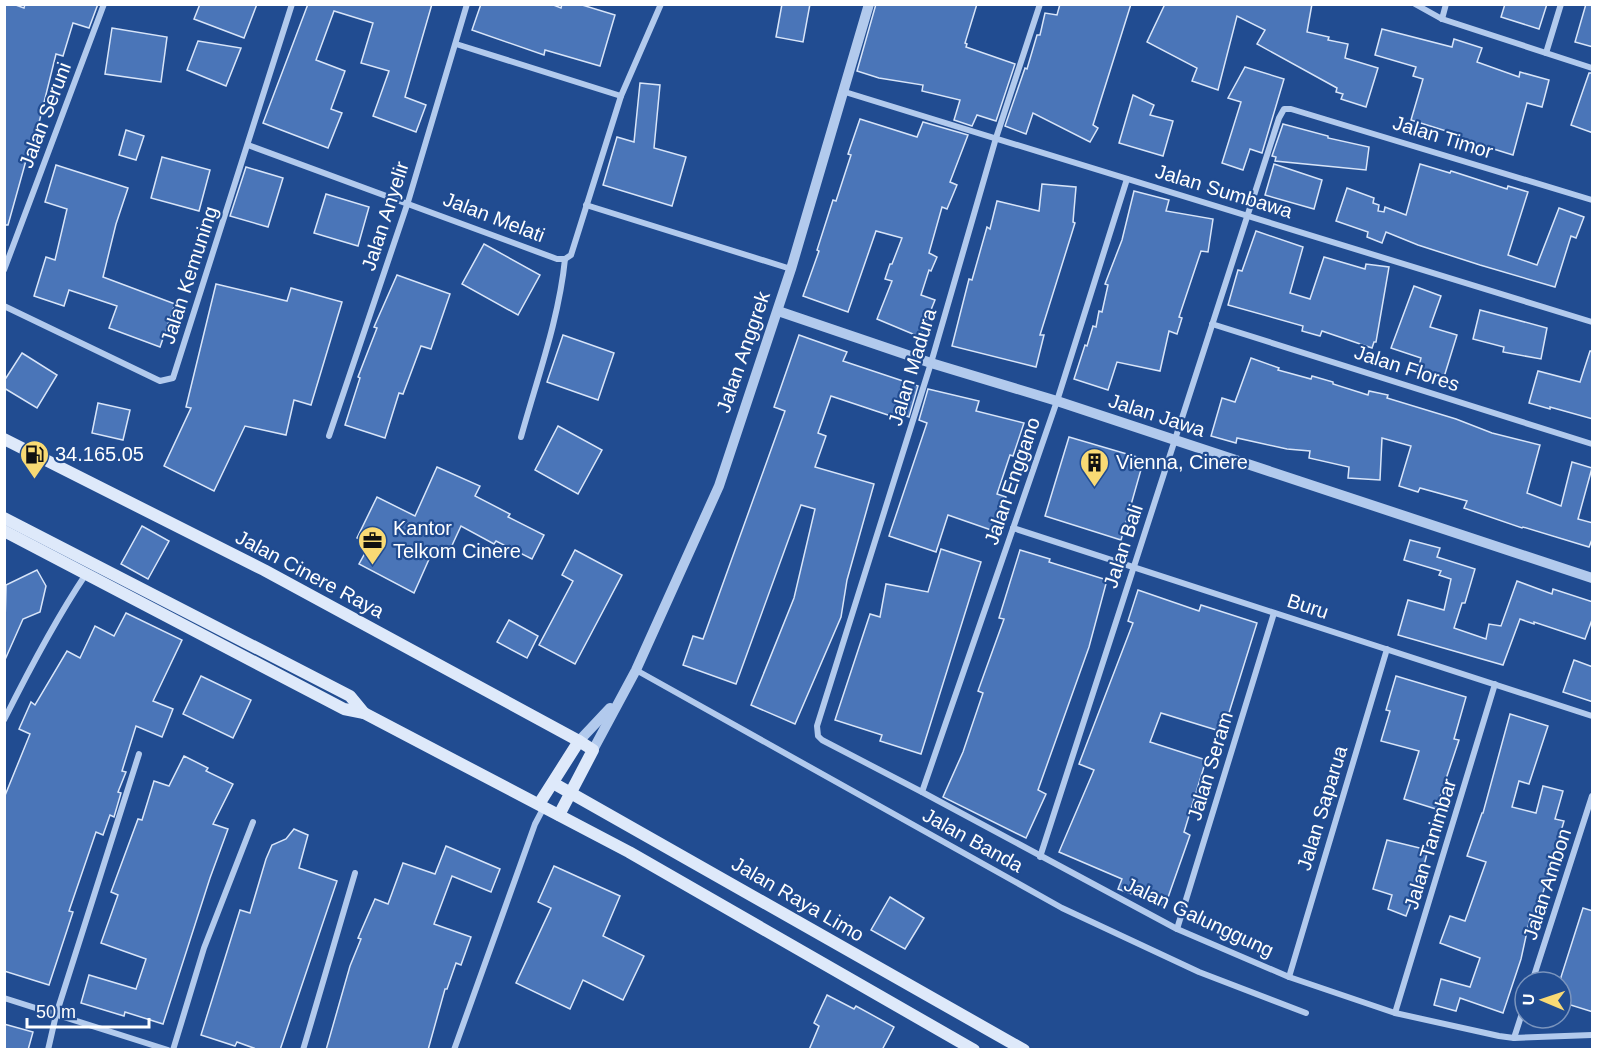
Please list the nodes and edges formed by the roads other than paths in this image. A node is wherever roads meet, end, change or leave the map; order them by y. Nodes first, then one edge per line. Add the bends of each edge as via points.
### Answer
1 (104, 4) edge
2 (292, 4) edge
3 (467, 4) edge
4 (661, 4) edge
5 (869, 4) edge
6 (1040, 4) edge
7 (1415, 4) edge
8 (1446, 4) edge
9 (1562, 4) edge
10 (1442, 19) junction
11 (456, 44) junction
12 (1546, 53) junction
13 (1593, 68) edge
14 (845, 92) junction
15 (621, 96) junction
16 (1284, 109) joint
17 (996, 138) junction
18 (248, 145) junction
19 (1127, 178) junction
20 (1593, 200) edge
21 (408, 202) junction
22 (586, 205) junction
23 (1247, 216) junction
24 (565, 259) junction
25 (791, 269) junction
26 (4, 270) edge
27 (4, 306) edge
28 (778, 311) junction
29 (1593, 322) edge
30 (1212, 324) junction
31 (931, 363) junction
32 (1057, 401) junction
33 (330, 436) dead end
34 (520, 437) dead end
35 (4, 439) edge
36 (1175, 440) junction
37 (1593, 444) edge
38 (4, 518) edge
39 (1013, 528) junction
40 (4, 531) edge
41 (1134, 567) junction
42 (89, 569) junction
43 (1593, 578) edge
44 (1274, 613) junction
45 (1387, 649) junction
46 (636, 670) junction
47 (1495, 684) junction
48 (620, 698) junction
49 (1593, 716) edge
50 (4, 720) edge
51 (820, 739) joint
52 (579, 741) junction
53 (593, 750) junction
54 (139, 754) dead end
55 (553, 783) junction
56 (571, 792) junction
57 (922, 792) junction
58 (1593, 796) edge
59 (542, 806) junction
60 (559, 815) junction
61 (253, 822) dead end
62 (1040, 857) junction
63 (355, 873) dead end
64 (1177, 929) junction
65 (1536, 970) edge
66 (1289, 977) junction
67 (4, 998) edge
68 (1306, 1013) dead end
69 (1395, 1013) junction
70 (56, 1015) junction
71 (1517, 1030) edge
72 (1593, 1035) edge
73 (1514, 1038) junction
74 (48, 1050) edge
75 (168, 1050) edge
76 (173, 1050) edge
77 (303, 1050) edge
78 (454, 1050) edge
79 (974, 1050) edge
80 (1024, 1050) edge

1 - 26 street, Jalan Seruni
2 - 18 street, Jalan Kemuning
3 - 11 street, Jalan Anyelir
4 - 15 street, Jalan Melati
5 - 14 street, Jalan Anggrek
6 - 17 street, Jalan Madura
7 - 10 street
8 - 10 street
9 - 12 street
10 - 12 street
11 - 15 street
11 - 21 street, Jalan Anyelir
12 - 13 street
14 - 17 street, Jalan Sumbawa
14 - 25 street, Jalan Anggrek
15 - 22 street, Jalan Melati
16 - 20 street, Jalan Timor
16 - 23 street, Jalan Bali
17 - 19 street, Jalan Sumbawa
17 - 31 street, Jalan Madura
18 - 21 street, Jalan Melati
18 - 27 street, Jalan Kemuning via 173,378 160,381
19 - 23 street, Jalan Sumbawa
19 - 32 street, Jalan Enggano
21 - 24 street, Jalan Melati
21 - 33 street, Jalan Anyelir
22 - 24 street, Jalan Melati via 571,255
22 - 25 street
23 - 29 street, Jalan Sumbawa
23 - 30 street, Jalan Bali
24 - 34 street via 550,333
25 - 28 street, Jalan Anggrek
28 - 31 street, Jalan Jawa
28 - 46 street, Jalan Anggrek via 719,486
30 - 36 street, Jalan Bali
30 - 37 street, Jalan Flores
31 - 32 street, Jalan Jawa
31 - 51 street, Jalan Madura via 817,726
32 - 36 street, Jalan Jawa
32 - 39 street, Jalan Enggano
35 - 52 main road, Jalan Cinere Raya via 264,570
36 - 41 street, Jalan Bali
36 - 43 street, Jalan Jawa
38 - 42 main road
39 - 41 street, Buru
39 - 57 street, Jalan Enggano
40 - 42 main road
41 - 44 street, Buru
41 - 62 street, Jalan Bali
42 - 50 street via 69,598
42 - 59 main road via 350,696 364,713
44 - 45 street, Buru
44 - 64 street, Jalan Seram
45 - 47 street, Buru
45 - 66 street, Jalan Saparua
46 - 48 street, Jalan Anggrek
46 - 68 street, Jalan Banda via 1062,908 1200,972
47 - 49 street, Buru
47 - 69 street, Jalan Tanimbar
48 - 52 street, Jalan Anggrek
48 - 53 street, Jalan Anggrek
51 - 57 street, Jalan Galunggung
52 - 53 main road, Jalan Cinere Raya
52 - 55 main road, Jalan Anggrek
53 - 56 main road, Jalan Anggrek
54 - 70 street
55 - 56 main road, Jalan Raya Limo
55 - 59 main road, Jalan Anggrek
56 - 60 main road, Jalan Anggrek
56 - 80 main road, Jalan Raya Limo
57 - 62 street, Jalan Galunggung
58 - 65 street, Jalan Ambon
59 - 60 main road
59 - 78 street
60 - 79 main road via 705,894
61 - 76 street via 204,948
62 - 64 street, Jalan Galunggung
63 - 77 street
64 - 66 street, Jalan Galunggung
66 - 69 street, Jalan Galunggung
67 - 70 street
69 - 73 street, Jalan Galunggung
70 - 74 street
70 - 75 street
71 - 73 street
72 - 73 street, Jalan Galunggung

